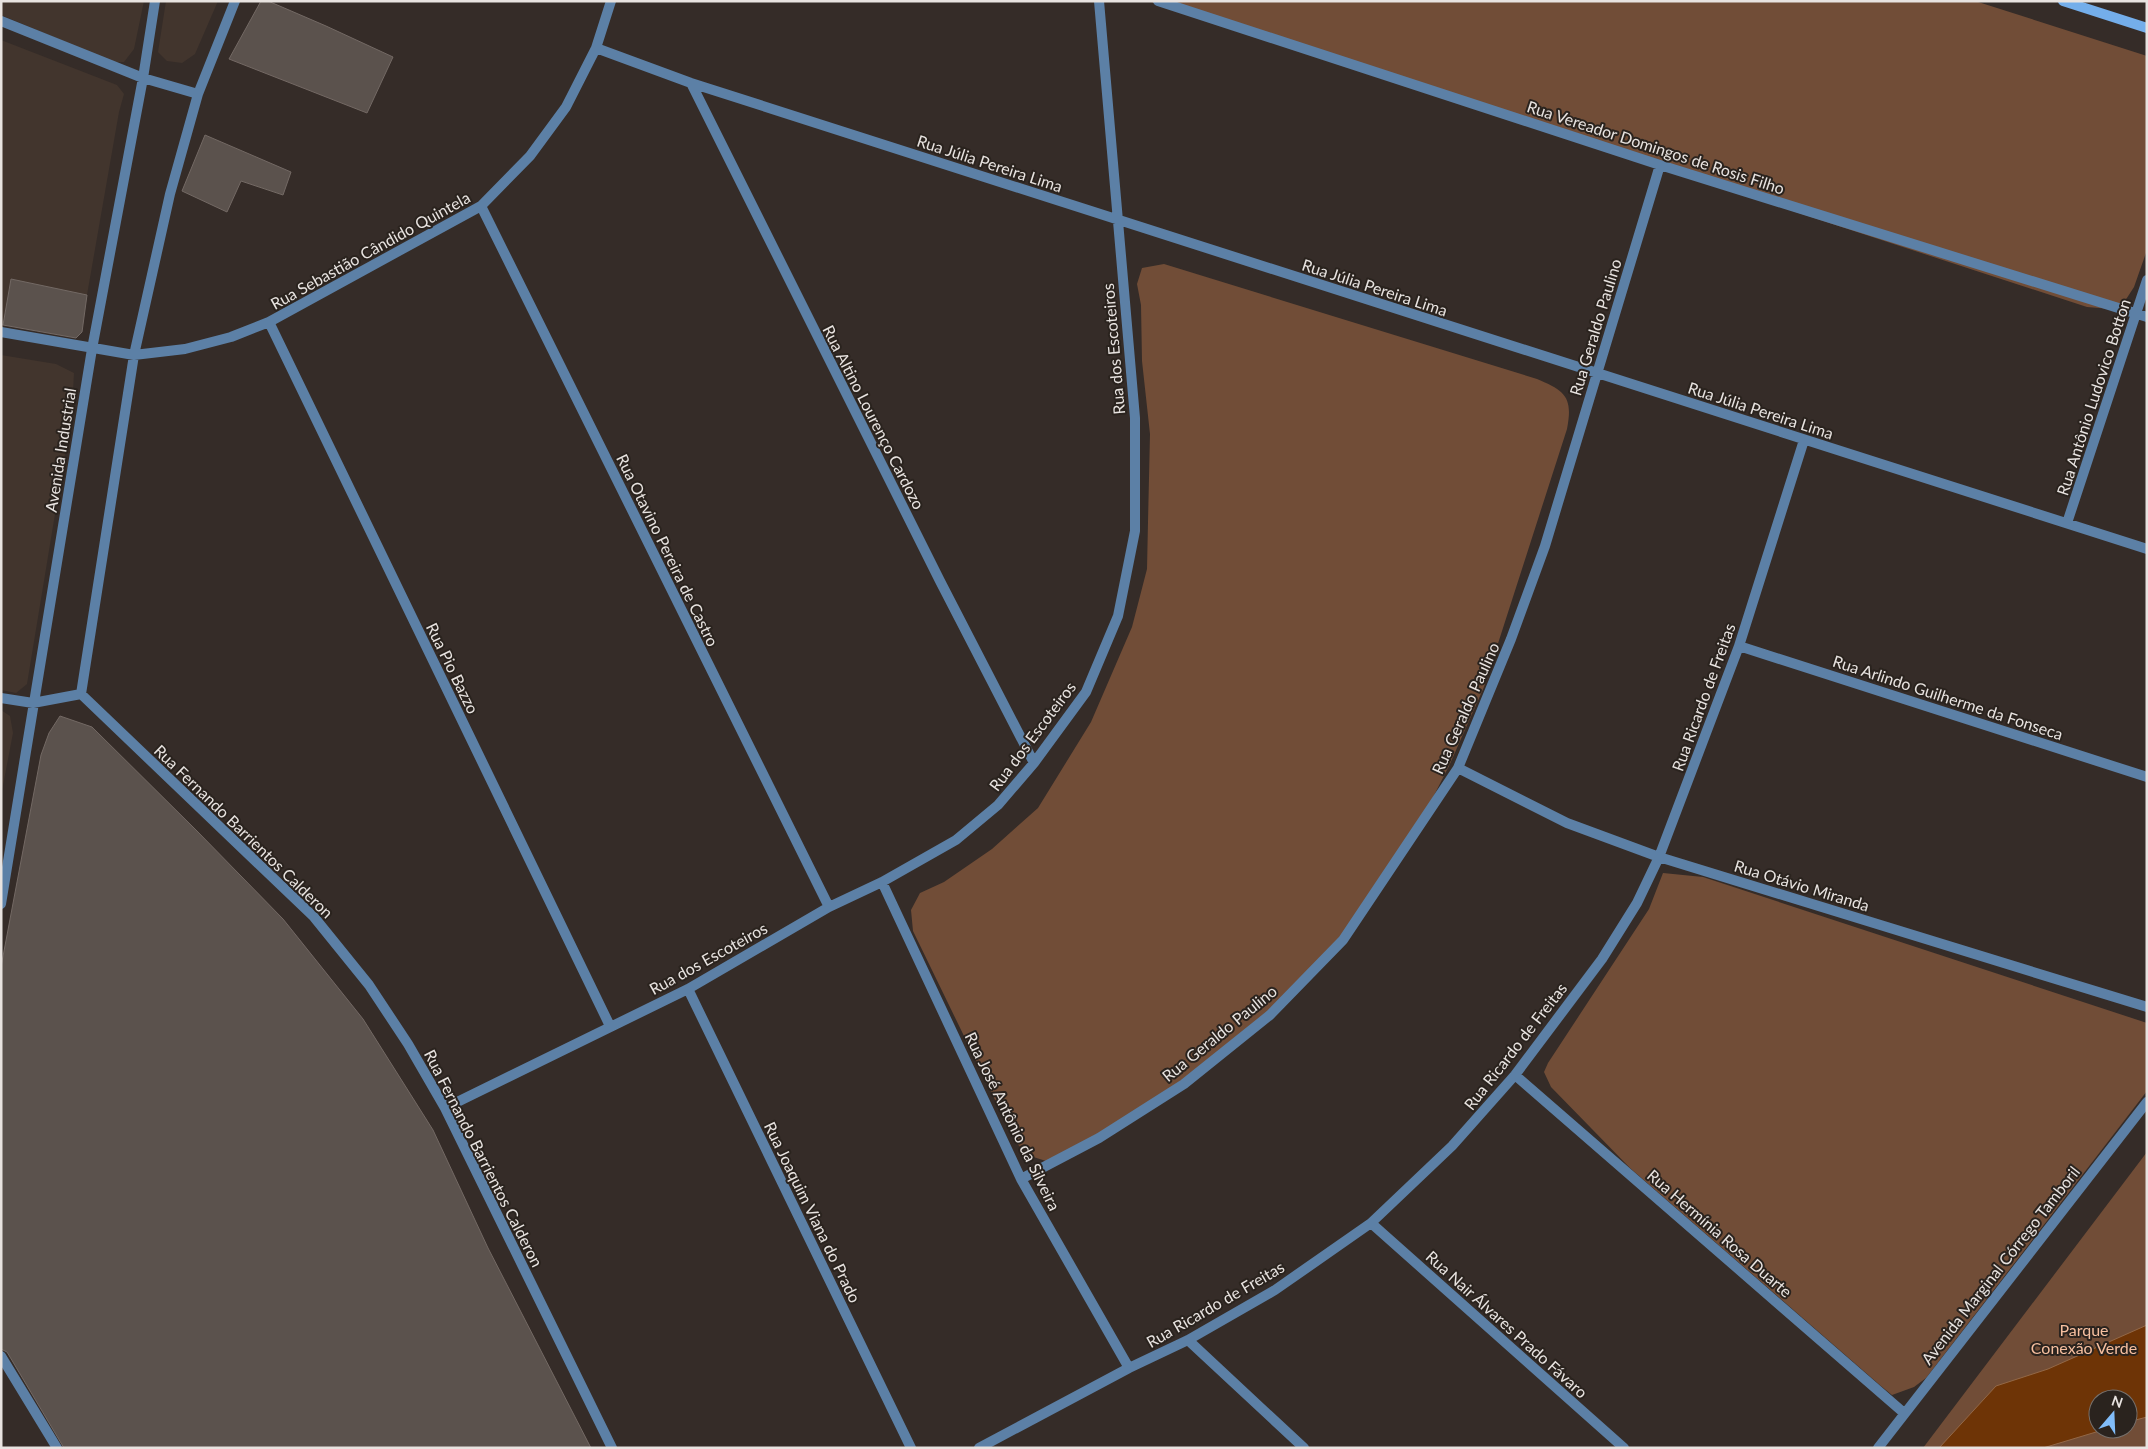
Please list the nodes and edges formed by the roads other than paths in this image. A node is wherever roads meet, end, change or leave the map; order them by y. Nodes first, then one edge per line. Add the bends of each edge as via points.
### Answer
1 (156, 1) edge
2 (235, 1) edge
3 (611, 1) edge
4 (1098, 1) edge
5 (1158, 1) edge
6 (2063, 1) edge
7 (1, 21) edge
8 (2147, 28) edge
9 (596, 48) junction
10 (144, 78) junction
11 (691, 83) junction
12 (198, 94) junction
13 (1660, 165) junction
14 (481, 206) junction
15 (1116, 219) junction
16 (2147, 280) edge
17 (2136, 314) junction
18 (2147, 317) edge
19 (269, 322) junction
20 (1, 332) edge
21 (92, 349) junction
22 (134, 355) junction
23 (1596, 373) junction
24 (1804, 440) junction
25 (2067, 523) junction
26 (2147, 550) edge
27 (1739, 646) junction
28 (82, 694) junction
29 (1, 698) edge
30 (33, 703) junction
31 (1034, 763) junction
32 (1458, 768) junction
33 (2147, 777) edge
34 (1659, 857) junction
35 (882, 882) junction
36 (1, 904) edge
37 (828, 907) junction
38 (688, 989) junction
39 (2147, 1007) edge
40 (610, 1026) junction
41 (1515, 1075) junction
42 (2147, 1102) edge
43 (445, 1108) junction
44 (1021, 1179) junction
45 (1371, 1223) junction
46 (1188, 1340) junction
47 (1, 1356) edge
48 (1129, 1368) junction
49 (1904, 1413) junction
50 (57, 1448) edge
51 (612, 1448) edge
52 (911, 1448) edge
53 (979, 1448) edge
54 (1304, 1448) edge
55 (1624, 1448) edge
56 (1878, 1448) edge

1 - 10 street, Avenida Industrial
2 - 12 street
3 - 9 street, Rua Sebastião Cândido Quintela
4 - 15 street, Rua dos Escoteiros
5 - 13 street, Rua Vereador Domingos de Rosis Filho
6 - 8 street
7 - 10 street
9 - 11 street, Rua Júlia Pereira Lima
9 - 14 street, Rua Sebastião Cândido Quintela via 561,114 530,156
10 - 12 street
10 - 21 street, Avenida Industrial
11 - 15 street, Rua Júlia Pereira Lima
11 - 31 street, Rua Altino Lourenço Cardozo
12 - 22 street via 170,194
13 - 17 street, Rua Vereador Domingos de Rosis Filho
13 - 23 street, Rua Geraldo Paulino
14 - 19 street, Rua Sebastião Cândido Quintela
14 - 37 street, Rua Otavino Pereira de Castro
15 - 23 street, Rua Júlia Pereira Lima
15 - 31 street, Rua dos Escoteiros via 1135,418 1135,531 1118,616 1086,692
16 - 17 street, Rua Antônio Ludovico Botton
17 - 18 street, Rua Vereador Domingos de Rosis Filho
17 - 25 street, Rua Antônio Ludovico Botton
19 - 22 street, Rua Sebastião Cândido Quintela via 230,337 185,348
19 - 40 street, Rua Pio Bazzo
20 - 21 street, Rua Sebastião Cândido Quintela
21 - 22 street, Rua Sebastião Cândido Quintela
21 - 30 street, Avenida Industrial
22 - 28 street
23 - 24 street, Rua Júlia Pereira Lima
23 - 32 street, Rua Geraldo Paulino via 1545,546 1512,639
24 - 25 street, Rua Júlia Pereira Lima
24 - 27 street, Rua Ricardo de Freitas
25 - 26 street, Rua Júlia Pereira Lima
27 - 33 street, Rua Arlindo Guilherme da Fonseca
27 - 34 street, Rua Ricardo de Freitas
28 - 30 street
28 - 43 street, Rua Fernando Barrientos Calderon via 314,917 369,985
29 - 30 street
30 - 36 street, Avenida Industrial
31 - 35 street, Rua dos Escoteiros via 998,805 956,840
32 - 34 street, Rua Otávio Miranda via 1567,823
32 - 44 street, Rua Geraldo Paulino via 1343,940 1270,1015 1184,1084 1099,1138
34 - 39 street, Rua Otávio Miranda
34 - 41 street, Rua Ricardo de Freitas via 1637,903 1602,960
35 - 37 street, Rua dos Escoteiros
35 - 44 street, Rua José Antônio da Silveira
37 - 38 street, Rua dos Escoteiros
38 - 40 street, Rua dos Escoteiros
38 - 52 street, Rua Joaquim Viana do Prado
40 - 43 street, Rua dos Escoteiros
41 - 45 street, Rua Ricardo de Freitas via 1452,1146
41 - 49 street, Rua Hermínia Rosa Duarte
42 - 49 street, Avenida Marginal Córrego Tamboril
43 - 51 street, Rua Fernando Barrientos Calderon
44 - 48 street, Rua José Antônio da Silveira
45 - 46 street, Rua Ricardo de Freitas via 1275,1290
45 - 55 street, Rua Nair Álvares Prado Fávaro
46 - 48 street, Rua Ricardo de Freitas
46 - 54 street
47 - 50 street
48 - 53 street, Rua Ricardo de Freitas
49 - 56 street, Avenida Marginal Córrego Tamboril

